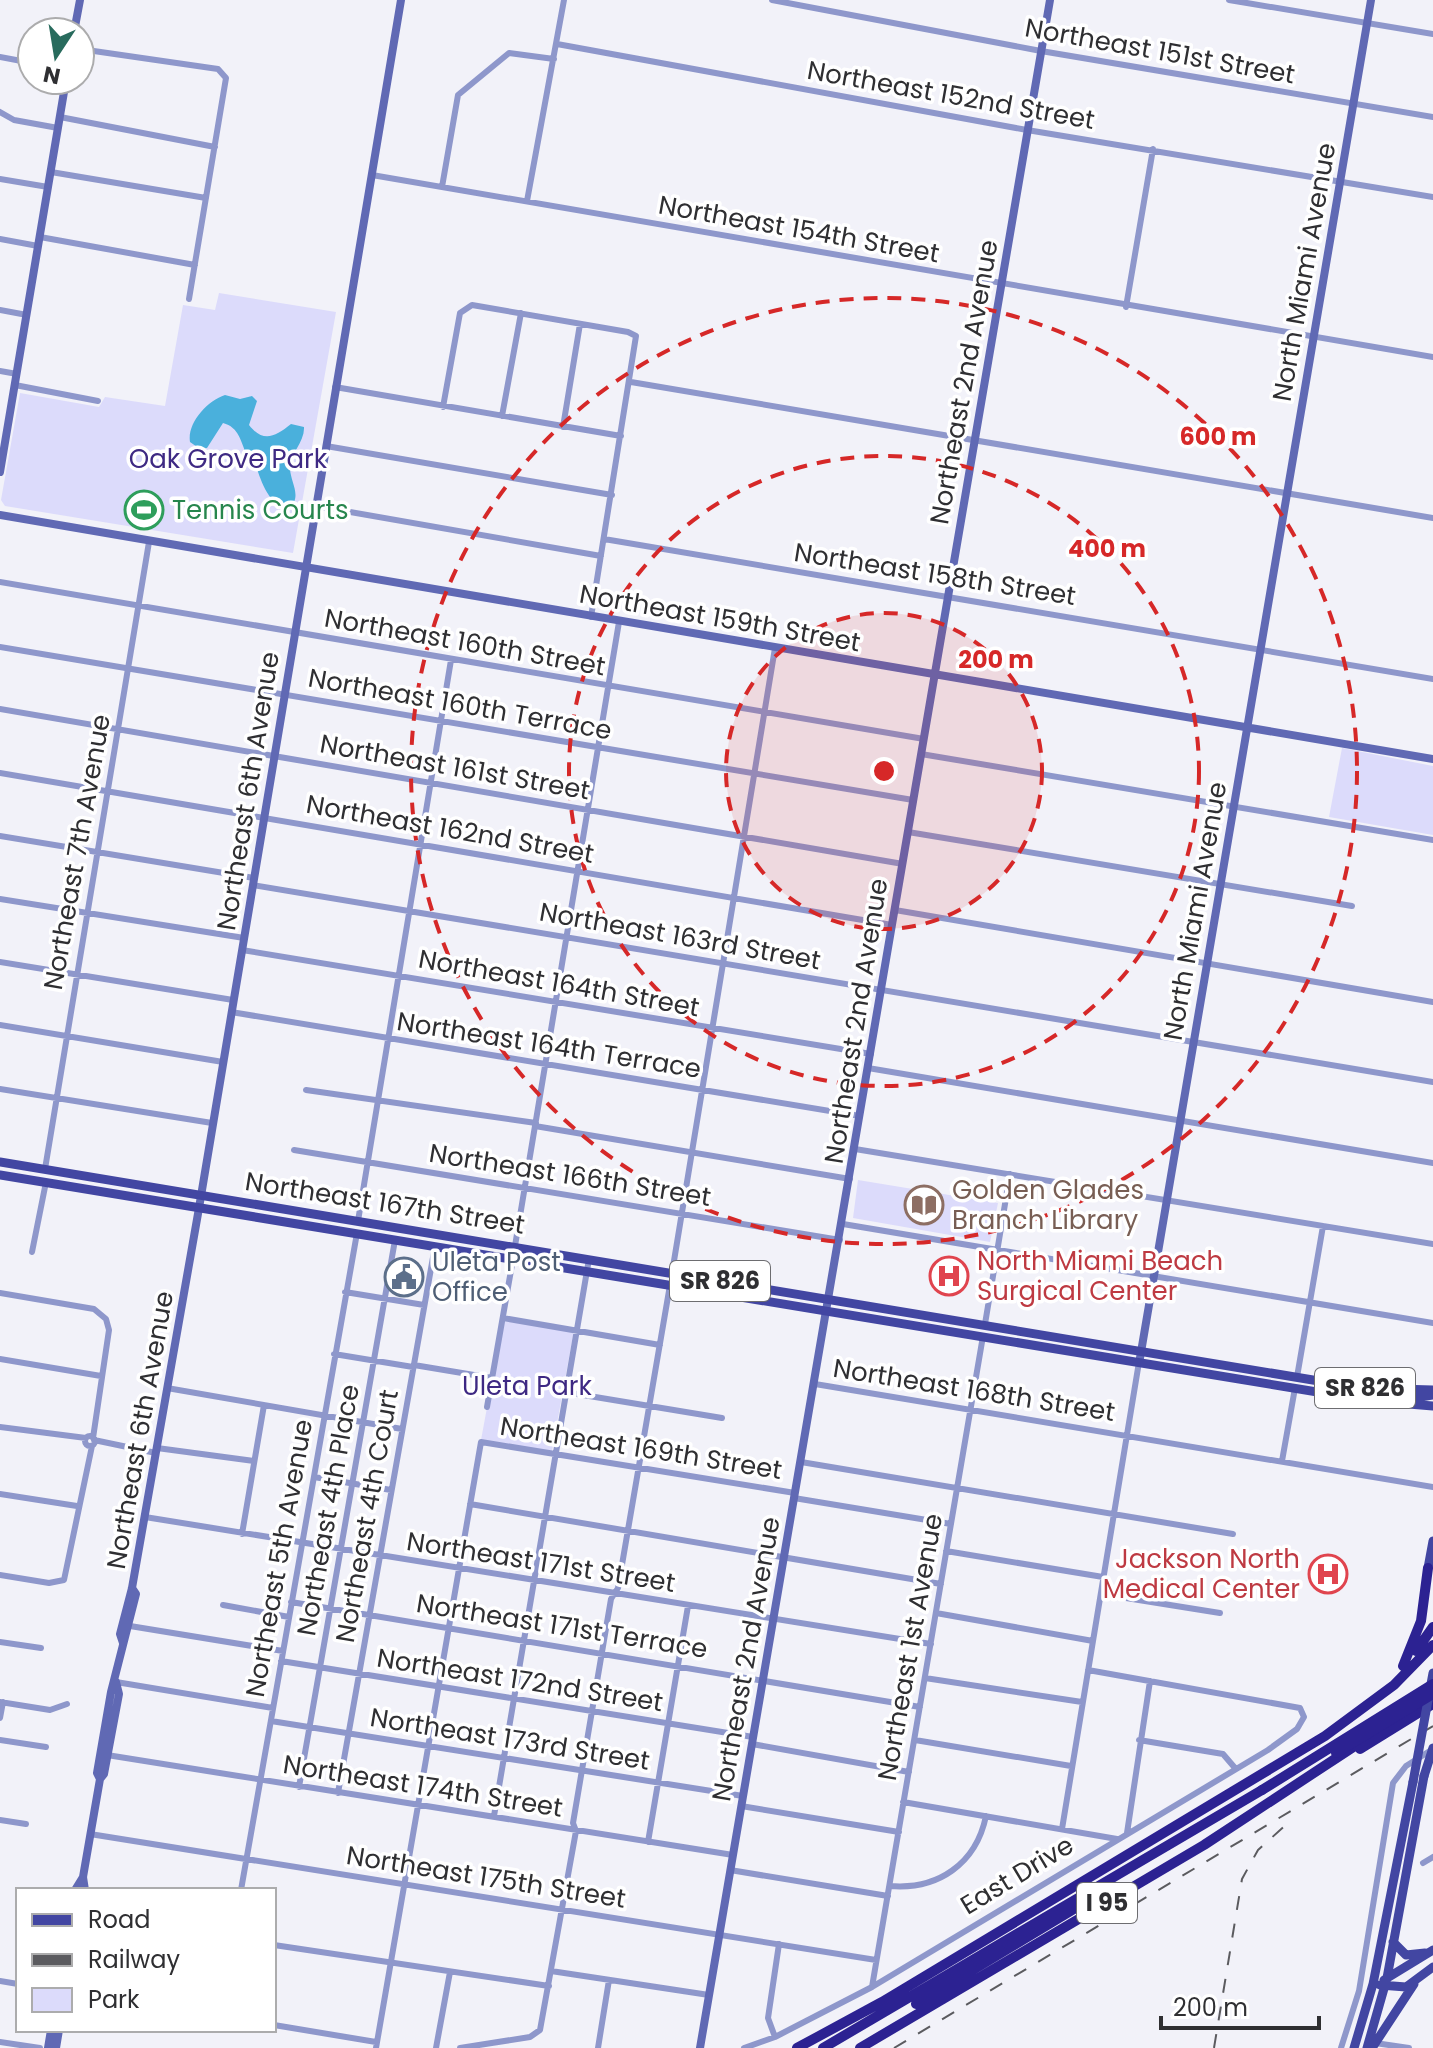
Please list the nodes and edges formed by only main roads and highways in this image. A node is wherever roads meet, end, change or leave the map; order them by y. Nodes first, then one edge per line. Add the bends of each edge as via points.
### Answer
1 (0, 1162) edge
2 (45, 1169) junction
3 (71, 1174) junction
4 (0, 1175) edge
5 (32, 1180) junction
6 (46, 1182) junction
7 (358, 1221) junction
8 (376, 1224) junction
9 (339, 1230) junction
10 (357, 1233) junction
11 (515, 1246) junction
12 (537, 1250) junction
13 (497, 1256) junction
14 (513, 1259) junction
15 (672, 1273) junction
16 (695, 1277) junction
17 (651, 1282) junction
18 (670, 1285) junction
19 (985, 1324) junction
20 (1001, 1327) junction
21 (964, 1333) junction
22 (983, 1336) junction
23 (1297, 1377) junction
24 (1277, 1386) junction
25 (1433, 1393) edge
26 (1384, 1402) junction
27 (1433, 1408) edge
28 (1433, 1541) edge
29 (1428, 1568) joint
30 (1433, 1627) edge
31 (1433, 1645) edge
32 (1403, 1666) junction
33 (1433, 1673) edge
34 (1433, 1684) edge
35 (1433, 1694) edge
36 (1378, 1697) junction
37 (1433, 1704) edge
38 (1430, 1750) edge
39 (1350, 1751) junction
40 (1264, 1792) junction
41 (1393, 1942) junction
42 (1430, 1951) edge
43 (1433, 1967) edge
44 (1386, 1982) junction
45 (1373, 1984) junction
46 (1414, 1984) junction
47 (1371, 2046) edge
48 (797, 2048) edge
49 (823, 2048) edge
50 (838, 2048) edge
51 (860, 2048) edge
52 (1354, 2048) edge

1 - 2 main road, Northeast 167th Street / SR 826
2 - 3 main road, Northeast 167th Street / SR 826
2 - 5 main road
3 - 6 main road
3 - 7 main road, Northeast 167th Street / SR 826
4 - 5 main road, Northeast 167th Street / SR 826
5 - 6 main road, Northeast 167th Street / SR 826
6 - 9 main road, Northeast 167th Street / SR 826
7 - 8 main road, Northeast 167th Street / SR 826
7 - 9 main road
8 - 10 main road
8 - 11 main road, Northeast 167th Street / SR 826
9 - 10 main road, Northeast 167th Street / SR 826
10 - 13 main road, Northeast 167th Street / SR 826
11 - 12 main road, Northeast 167th Street / SR 826
11 - 13 main road
12 - 14 main road
12 - 15 main road, Northeast 167th Street / SR 826
13 - 14 main road, Northeast 167th Street / SR 826
14 - 17 main road, Northeast 167th Street / SR 826
15 - 16 main road, Northeast 167th Street / SR 826
15 - 17 main road
16 - 18 main road
16 - 19 main road, Northeast 167th Street / SR 826
17 - 18 main road, Northeast 167th Street / SR 826
18 - 21 main road, Northeast 167th Street / SR 826
19 - 20 main road, Northeast 167th Street / SR 826
19 - 21 main road
20 - 22 main road
20 - 23 main road, Northeast 167th Street / SR 826
21 - 22 main road, Northeast 167th Street / SR 826
22 - 24 main road, Northeast 167th Street / SR 826
23 - 24 main road
23 - 25 main road, SR 826
24 - 26 main road, SR 826
25 - 26 main road
26 - 27 main road, SR 826
28 - 29 main road
29 - 32 highway via 1420,1625
30 - 32 highway
31 - 36 highway, I 95
32 - 36 highway
33 - 39 highway, I 95
33 - 45 main road, bridge
34 - 40 highway, bridge
35 - 40 highway, bridge
36 - 48 highway, I 95 via 1255,1778
37 - 39 highway via 1364,1748
38 - 41 main road, bridge
39 - 51 highway, I 95 via 1204,1845
40 - 49 highway
40 - 50 highway
41 - 42 main road via 1406,1955
41 - 44 main road
42 - 44 main road
43 - 46 main road
44 - 45 main road
44 - 46 main road via 1398,1989
44 - 47 main road
45 - 52 main road
46 - 47 main road

